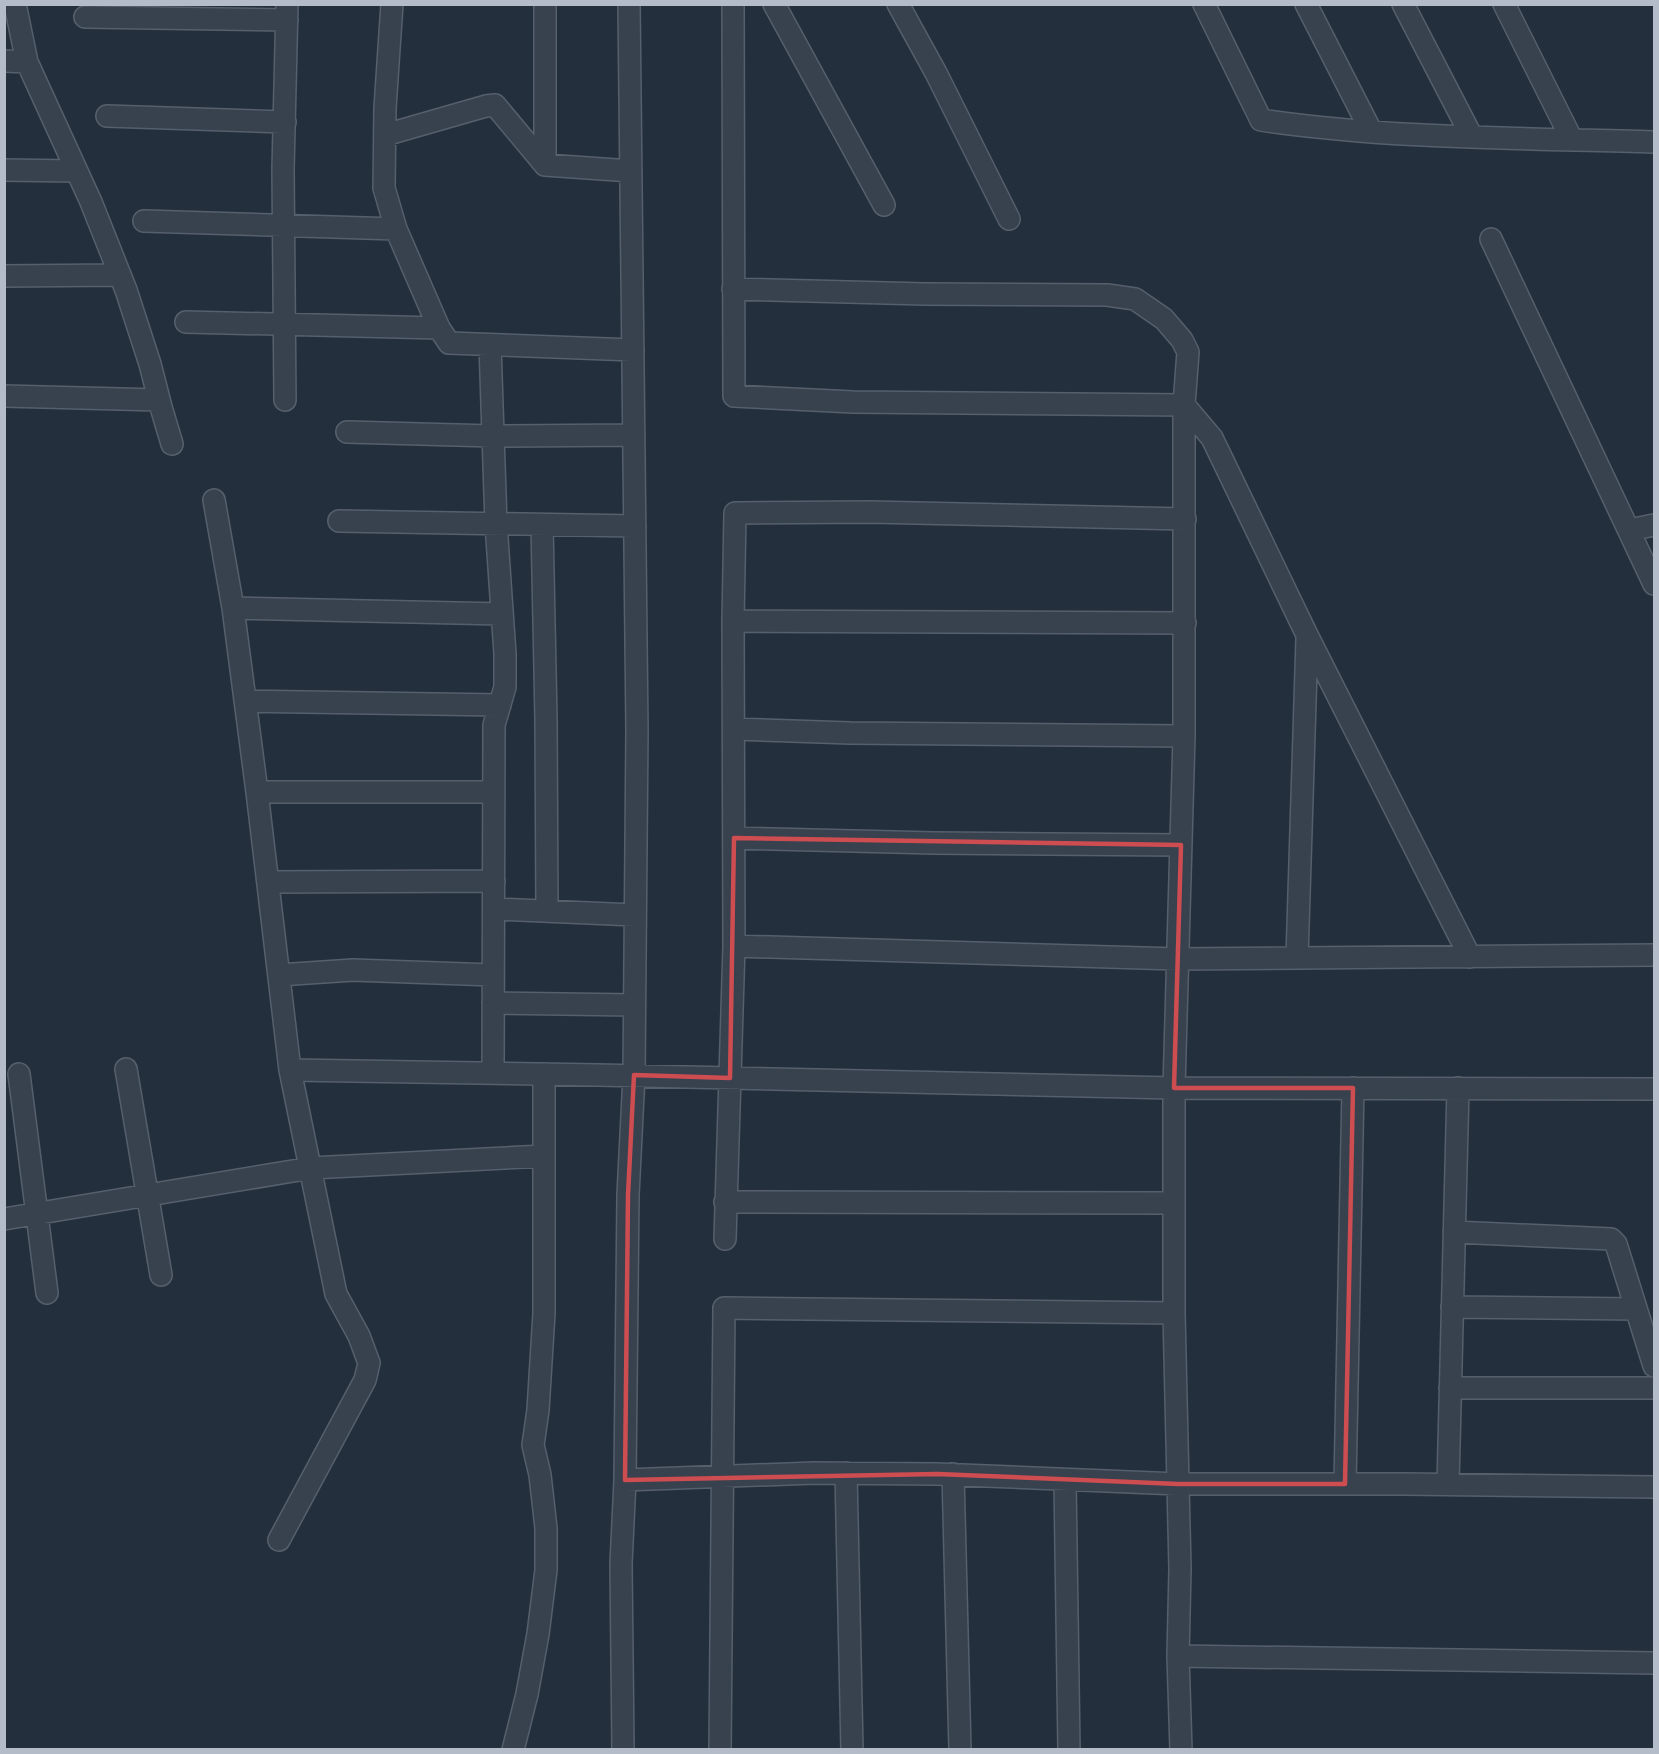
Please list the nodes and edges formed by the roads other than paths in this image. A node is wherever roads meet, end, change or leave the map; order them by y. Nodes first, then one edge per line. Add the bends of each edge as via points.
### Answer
1 (15, 4) edge
2 (392, 4) edge
3 (545, 4) edge
4 (629, 4) edge
5 (774, 4) edge
6 (898, 4) edge
7 (1204, 4) edge
8 (1306, 4) edge
9 (1403, 4) edge
10 (1504, 4) edge
11 (736, 6) edge
12 (287, 12) edge
13 (85, 17) dead end
14 (4, 61) edge
15 (27, 62) junction
16 (107, 116) dead end
17 (285, 122) junction
18 (1371, 131) junction
19 (385, 135) junction
20 (1472, 136) junction
21 (1572, 140) junction
22 (1654, 142) edge
23 (545, 165) junction
24 (4, 170) edge
25 (76, 171) junction
26 (631, 171) junction
27 (884, 205) dead end
28 (1009, 219) dead end
29 (144, 221) dead end
30 (284, 226) junction
31 (396, 229) junction
32 (1491, 239) dead end
33 (120, 275) junction
34 (4, 276) edge
35 (733, 289) junction
36 (186, 322) dead end
37 (285, 325) junction
38 (439, 328) junction
39 (490, 345) junction
40 (633, 350) junction
41 (4, 396) edge
42 (159, 400) junction
43 (285, 400) dead end
44 (1184, 405) junction
45 (346, 432) dead end
46 (493, 435) junction
47 (634, 435) junction
48 (172, 444) dead end
49 (214, 500) dead end
50 (1185, 519) junction
51 (339, 521) dead end
52 (496, 524) junction
53 (542, 525) junction
54 (1654, 525) edge
55 (635, 526) junction
56 (1629, 530) junction
57 (1654, 584) edge
58 (233, 608) junction
59 (502, 614) junction
60 (733, 621) junction
61 (1185, 623) junction
62 (1307, 635) junction
63 (245, 702) junction
64 (500, 705) junction
65 (734, 729) junction
66 (1184, 735) junction
67 (257, 792) junction
68 (494, 792) junction
69 (734, 838) junction
70 (1180, 845) junction
71 (494, 881) junction
72 (268, 882) junction
73 (494, 909) junction
74 (547, 910) junction
75 (635, 915) junction
76 (734, 946) junction
77 (1654, 955) edge
78 (1470, 957) junction
79 (1297, 958) junction
80 (1178, 959) junction
81 (279, 975) junction
82 (493, 975) junction
83 (493, 1003) junction
84 (634, 1005) junction
85 (126, 1069) dead end
86 (290, 1070) junction
87 (493, 1073) junction
88 (19, 1074) dead end
89 (544, 1074) junction
90 (634, 1076) junction
91 (730, 1078) junction
92 (1174, 1088) junction
93 (1353, 1088) junction
94 (1458, 1088) junction
95 (1654, 1089) edge
96 (544, 1156) junction
97 (311, 1168) junction
98 (148, 1196) junction
99 (725, 1202) junction
100 (1174, 1203) junction
101 (36, 1215) junction
102 (4, 1219) edge
103 (1454, 1232) junction
104 (725, 1239) dead end
105 (161, 1275) dead end
106 (47, 1293) dead end
107 (1452, 1307) junction
108 (1636, 1309) junction
109 (1174, 1313) junction
110 (1654, 1366) edge
111 (1450, 1388) junction
112 (1654, 1388) edge
113 (846, 1473) junction
114 (953, 1474) junction
115 (723, 1478) junction
116 (625, 1480) junction
117 (1065, 1480) junction
118 (1178, 1484) junction
119 (1345, 1484) junction
120 (1448, 1484) junction
121 (1654, 1487) edge
122 (279, 1540) dead end
123 (1178, 1656) junction
124 (1654, 1663) edge
125 (513, 1749) edge
126 (622, 1749) edge
127 (720, 1749) edge
128 (852, 1749) edge
129 (960, 1749) edge
130 (1069, 1749) edge
131 (1181, 1749) edge

1 - 15 street
2 - 19 street
3 - 23 street
4 - 26 street
5 - 27 street
6 - 28 street
7 - 18 street via 1261,120 1319,129
8 - 18 street
9 - 20 street
10 - 21 street
11 - 35 street
12 - 13 street
12 - 17 street
14 - 15 street
15 - 25 street
16 - 17 street
17 - 30 street
18 - 20 street
19 - 23 street via 495,105
19 - 31 street via 384,188
20 - 21 street
21 - 22 street
23 - 26 street
24 - 25 street
25 - 33 street
26 - 40 street
29 - 30 street
30 - 31 street
30 - 37 street
31 - 38 street
32 - 56 street
33 - 34 street
33 - 42 street
35 - 44 street via 1107,295 1135,299 1164,319 1188,352
35 - 44 street via 734,396 854,402
36 - 37 street
37 - 38 street
37 - 43 street
38 - 39 street via 449,343
39 - 40 street
39 - 46 street
40 - 47 street
41 - 42 street
42 - 48 street
44 - 50 street
44 - 62 street via 1212,438
45 - 46 street
46 - 47 street
46 - 52 street
47 - 55 street
49 - 58 street
50 - 60 street via 735,513
50 - 61 street
51 - 52 street
52 - 53 street
52 - 59 street
53 - 55 street
53 - 74 street
54 - 56 street
55 - 75 street
56 - 57 street
58 - 59 street
58 - 63 street
59 - 64 street via 505,687
60 - 61 street
60 - 65 street
61 - 66 street
62 - 78 street
62 - 79 street
63 - 64 street
63 - 67 street
64 - 68 street via 494,725
65 - 66 street
65 - 69 street
66 - 70 street
67 - 68 street
67 - 72 street
68 - 71 street
69 - 70 street
69 - 76 street
70 - 80 street
71 - 72 street
71 - 73 street
72 - 81 street
73 - 74 street
73 - 82 street
74 - 75 street
75 - 84 street
76 - 80 street
76 - 91 street
77 - 78 street
78 - 79 street
79 - 80 street
80 - 92 street
81 - 82 street via 353,970
81 - 86 street
82 - 83 street
83 - 84 street
83 - 87 street
84 - 90 street
85 - 98 street
86 - 87 street
86 - 97 street
87 - 89 street
88 - 101 street
89 - 90 street
89 - 96 street
90 - 91 street
90 - 116 street via 628,1195
91 - 92 street
91 - 99 street
92 - 93 street
92 - 100 street
93 - 94 street
93 - 119 street
94 - 95 street
94 - 103 street
96 - 97 street
96 - 125 street via 544,1313 533,1445 546,1528 546,1570 527,1694
97 - 98 street
97 - 122 street via 336,1294 369,1363 365,1380
98 - 101 street
98 - 105 street
99 - 100 street
99 - 104 street
100 - 109 street
101 - 102 street
101 - 106 street
103 - 107 street
103 - 108 street via 1611,1239 1616,1244
107 - 108 street
107 - 111 street
108 - 110 street
109 - 115 street via 724,1308
109 - 118 street
111 - 112 street
111 - 120 street
113 - 114 street
113 - 115 street
113 - 128 street
114 - 117 street
114 - 129 street
115 - 116 street
115 - 127 street
116 - 126 street via 621,1564
117 - 118 street
117 - 130 street
118 - 119 street
118 - 123 street
119 - 120 street
120 - 121 street
123 - 124 street
123 - 131 street

